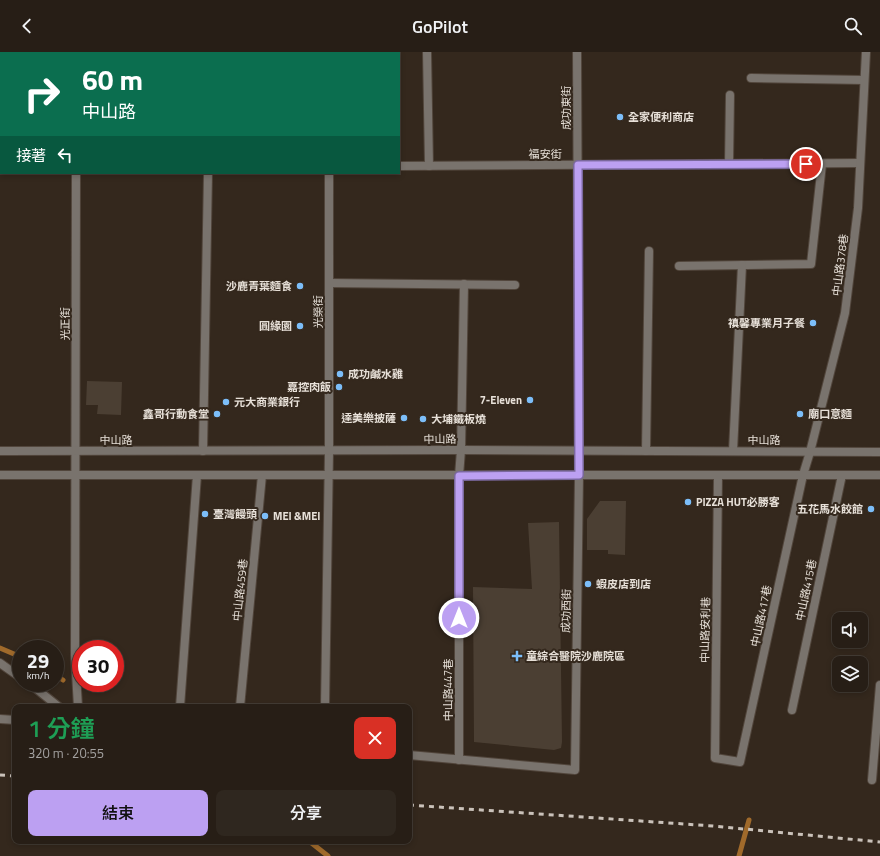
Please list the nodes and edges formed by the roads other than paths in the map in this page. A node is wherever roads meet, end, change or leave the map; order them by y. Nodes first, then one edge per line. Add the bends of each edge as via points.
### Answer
1 (427, 52) edge
2 (577, 52) edge
3 (866, 52) edge
4 (751, 78) dead end
5 (864, 80) junction
6 (730, 95) dead end
7 (860, 163) junction
8 (729, 164) junction
9 (822, 164) junction
10 (578, 165) junction
11 (400, 166) edge
12 (429, 166) junction
13 (76, 174) edge
14 (208, 174) edge
15 (328, 174) edge
16 (649, 251) dead end
17 (742, 265) junction
18 (679, 266) dead end
19 (329, 283) junction
20 (464, 284) junction
21 (515, 285) dead end
22 (461, 450) junction
23 (0, 451) edge
24 (77, 451) junction
25 (203, 451) junction
26 (329, 451) junction
27 (579, 452) junction
28 (646, 452) junction
29 (733, 452) junction
30 (810, 452) junction
31 (880, 452) edge
32 (76, 475) junction
33 (197, 475) junction
34 (262, 475) junction
35 (329, 475) junction
36 (579, 475) junction
37 (718, 475) junction
38 (803, 475) junction
39 (842, 475) junction
40 (880, 475) edge
41 (0, 476) edge
42 (459, 476) junction
43 (0, 663) edge
44 (12, 672) edge
45 (880, 685) edge
46 (41, 692) edge
47 (879, 697) edge
48 (56, 704) edge
49 (78, 704) edge
50 (180, 704) edge
51 (240, 704) edge
52 (326, 704) edge
53 (792, 710) dead end
54 (0, 719) edge
55 (12, 720) edge
56 (878, 739) edge
57 (412, 755) edge
58 (459, 760) junction
59 (740, 762) joint
60 (872, 780) dead end

1 - 12 street
2 - 10 street, 成功東街
3 - 5 street, 中山路378巷
4 - 5 street
5 - 7 street, 中山路378巷
6 - 8 street
7 - 9 street, 福安街
7 - 30 street, 中山路378巷 via 858,208 845,313
8 - 9 street, 福安街
8 - 10 street, 福安街
9 - 17 street via 811,264
10 - 12 street, 福安街
10 - 27 street, 成功東街
11 - 12 street, 福安街
13 - 24 street, 光正街
14 - 25 street
15 - 19 street, 光榮街
16 - 28 street
17 - 18 street
17 - 29 street
19 - 20 street
19 - 26 street, 光榮街
20 - 21 street
20 - 22 street, 中山路447巷
22 - 26 street, 中山路
22 - 27 street, 中山路
22 - 42 street, 中山路447巷
23 - 24 street, 中山路
24 - 25 street, 中山路
24 - 32 street, 光正街
25 - 26 street, 中山路
26 - 35 street, 光榮街
27 - 28 street, 中山路
27 - 36 street, 成功東街
28 - 29 street, 中山路
29 - 30 street, 中山路
30 - 31 street, 中山路
30 - 38 street, 中山路378巷
32 - 33 street
32 - 41 street
32 - 49 street, 光正街 via 75,655
33 - 34 street
33 - 50 street
34 - 35 street
34 - 51 street, 中山路459巷
35 - 42 street
35 - 52 street, 光榮街
36 - 37 street
36 - 42 street
36 - 58 street, 成功西街 via 575,770
37 - 38 street
37 - 59 street, 中山路安利巷 via 715,758
38 - 39 street
38 - 59 street, 中山路417巷
39 - 40 street
39 - 53 street, 中山路415巷
42 - 58 street, 中山路447巷
43 - 44 street
45 - 47 street
46 - 48 street
47 - 56 street
54 - 55 street
56 - 60 street
57 - 58 street

